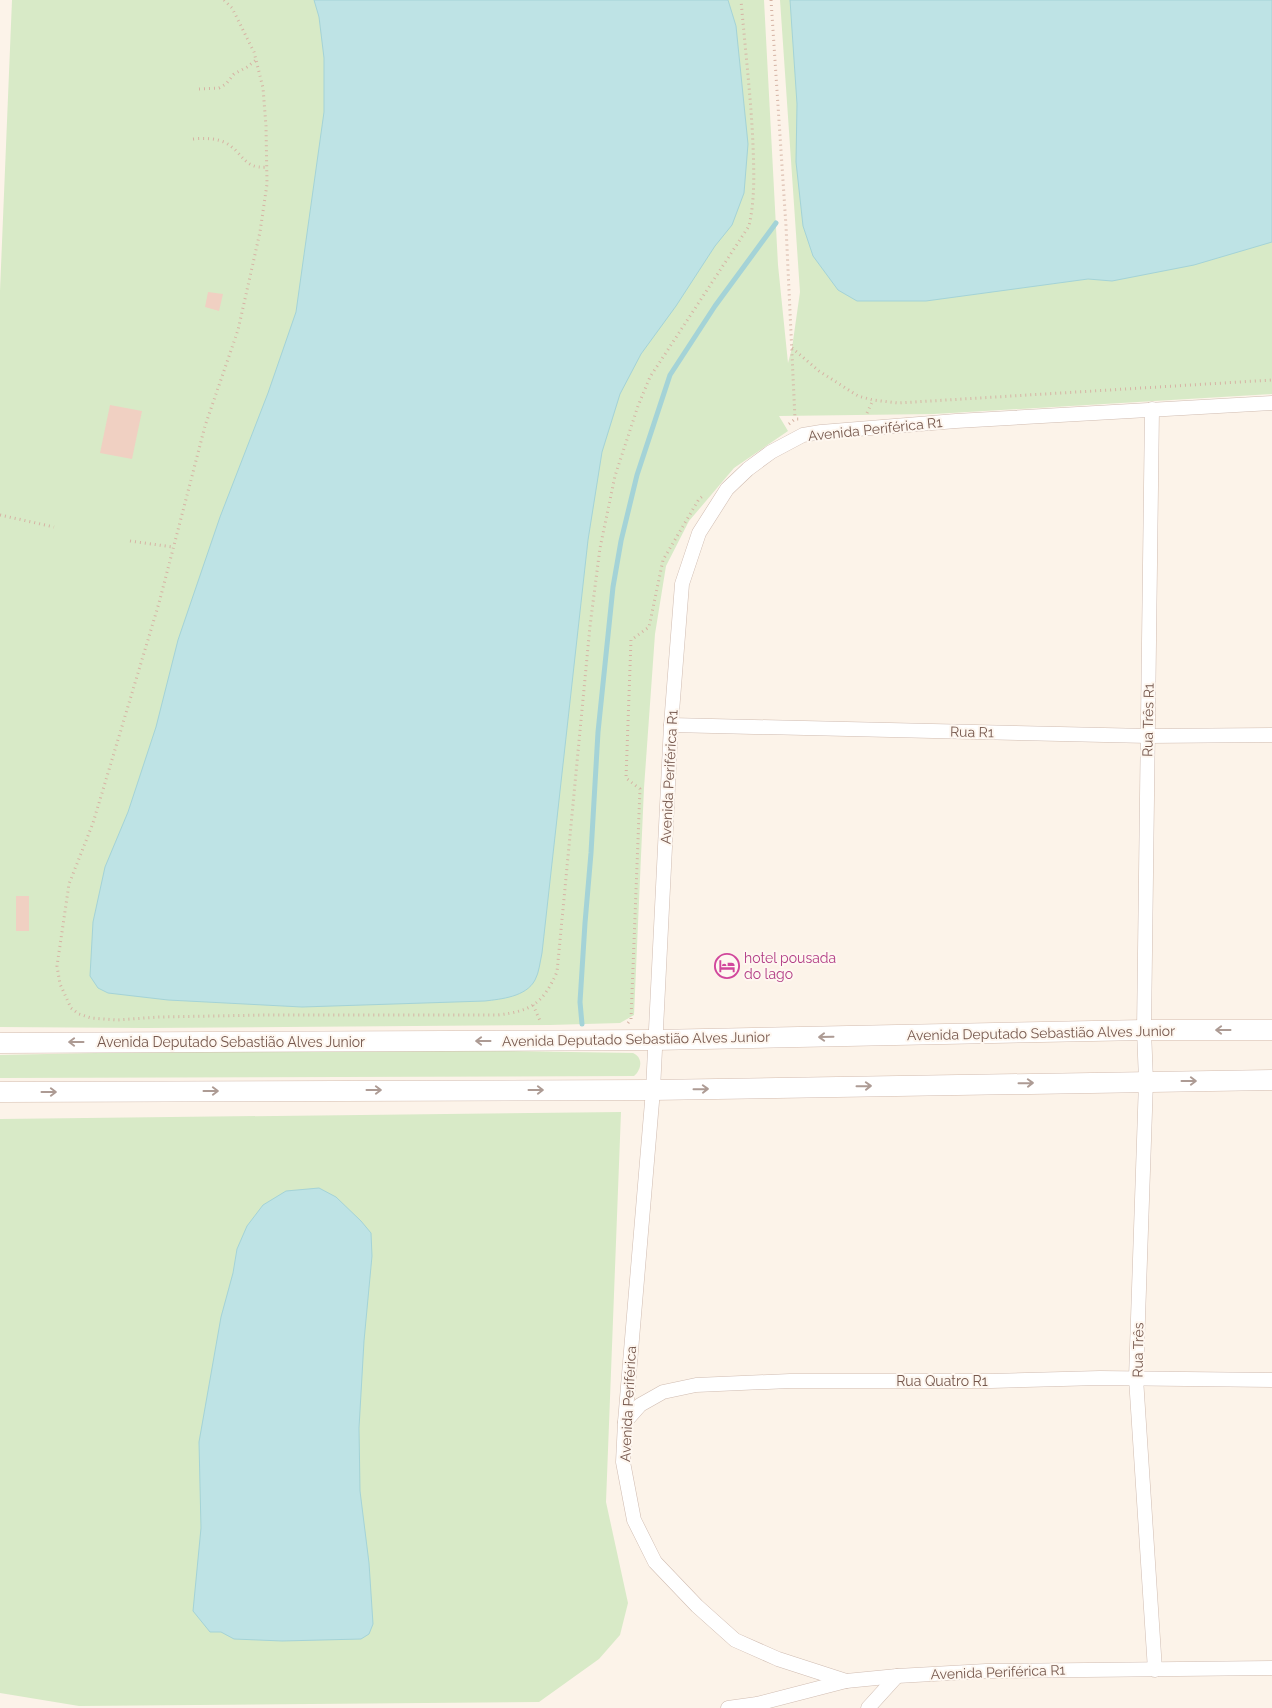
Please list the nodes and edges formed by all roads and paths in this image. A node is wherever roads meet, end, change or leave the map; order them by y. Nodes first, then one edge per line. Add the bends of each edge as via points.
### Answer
1 (224, 0) edge
2 (741, 0) edge
3 (771, 0) edge
4 (256, 60) junction
5 (199, 89) dead end
6 (193, 139) dead end
7 (267, 167) junction
8 (792, 348) junction
9 (1272, 380) edge
10 (1272, 403) edge
11 (1152, 409) junction
12 (803, 435) junction
13 (0, 516) edge
14 (54, 527) dead end
15 (130, 541) dead end
16 (172, 547) junction
17 (671, 725) junction
18 (1272, 735) edge
19 (1148, 736) junction
20 (1144, 1030) junction
21 (1272, 1030) edge
22 (655, 1040) junction
23 (0, 1043) edge
24 (1272, 1080) edge
25 (1146, 1081) junction
26 (653, 1090) junction
27 (0, 1092) edge
28 (1136, 1378) junction
29 (1272, 1380) edge
30 (624, 1422) junction
31 (1272, 1668) edge
32 (1155, 1670) junction
33 (897, 1676) junction
34 (846, 1680) junction
35 (728, 1708) edge
36 (868, 1708) edge

1 - 4 path via 237,16
2 - 16 path via 752,121 753,210 749,226 650,377 615,476 600,548 590,626 557,972 543,998 518,1013 498,1015 117,1020 91,1018 71,1008 60,984 58,966 69,884 93,823 159,603
3 - 8 path
4 - 5 path via 219,88
4 - 7 path via 263,88
6 - 7 path via 209,138 224,142 250,166
7 - 16 path via 260,232 238,330 205,426
8 - 9 path via 819,371 858,396 898,403
8 - 12 path via 794,419
10 - 11 street, Avenida Periférica R1
11 - 12 street, Avenida Periférica R1 via 956,421
11 - 19 street, Rua Três R1
12 - 17 street, Avenida Periférica R1 via 748,469 728,489 699,533 682,584
13 - 14 path
15 - 16 path
17 - 19 street, Rua R1
17 - 22 street, Avenida Periférica R1
18 - 19 street, Rua R1
19 - 20 street, Rua Três R1
21 -> 20 street, Avenida Deputado Sebastião Alves Junior
20 -> 22 street, Avenida Deputado Sebastião Alves Junior
20 - 25 street, Rua Três
22 -> 23 street, Avenida Deputado Sebastião Alves Junior
22 - 26 street, Avenida Periférica
25 -> 24 street
26 -> 25 street
25 - 28 street, Rua Três
27 -> 26 street
26 - 30 street, Avenida Periférica
28 - 29 street, Rua Quatro R1
28 - 30 street, Rua Quatro R1 via 790,1380 696,1385 663,1392 640,1405
28 - 32 street, Rua Três
30 - 34 street, Avenida Periférica via 623,1462 634,1520 656,1562 697,1606 735,1640 778,1659
31 - 32 street, Avenida Periférica R1
32 - 33 street, Avenida Periférica R1 via 986,1671
33 - 34 street, Avenida Periférica R1
33 - 36 street
34 - 35 street, Avenida Periférica R1 via 757,1704

